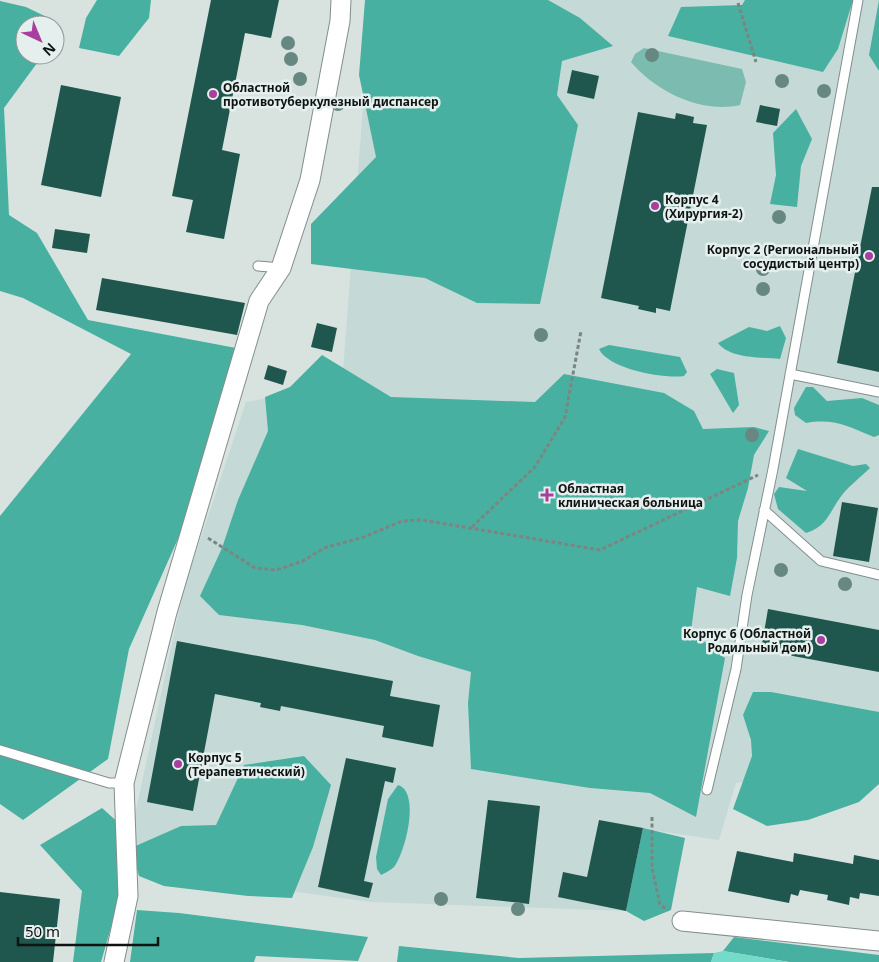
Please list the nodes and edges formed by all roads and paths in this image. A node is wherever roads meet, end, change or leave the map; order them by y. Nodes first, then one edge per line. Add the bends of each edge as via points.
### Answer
1 (341, 0) edge
2 (858, 0) edge
3 (738, 3) dead end
4 (756, 62) dead end
5 (258, 266) dead end
6 (281, 268) junction
7 (581, 331) dead end
8 (790, 374) junction
9 (879, 392) edge
10 (773, 469) junction
11 (764, 510) junction
12 (192, 528) junction
13 (471, 528) junction
14 (879, 575) edge
15 (0, 750) edge
16 (124, 783) junction
17 (706, 790) dead end
18 (652, 818) dead end
19 (682, 921) joint
20 (879, 940) edge
21 (114, 962) edge

1 - 6 street via 340,21 310,180
2 - 8 lane
3 - 4 path
5 - 6 lane
6 - 12 street via 259,301
7 - 13 path via 565,418 535,467
8 - 9 lane
8 - 10 lane
10 - 11 lane
10 - 13 path via 600,550
11 - 14 lane via 821,561
11 - 17 lane via 736,669
12 - 13 path via 255,568 276,570 304,561 324,548 364,538 402,521 422,520
12 - 16 street via 167,612
15 - 16 lane via 109,783
16 - 21 street via 128,896
18 - 19 path via 652,868 660,905
19 - 20 street

